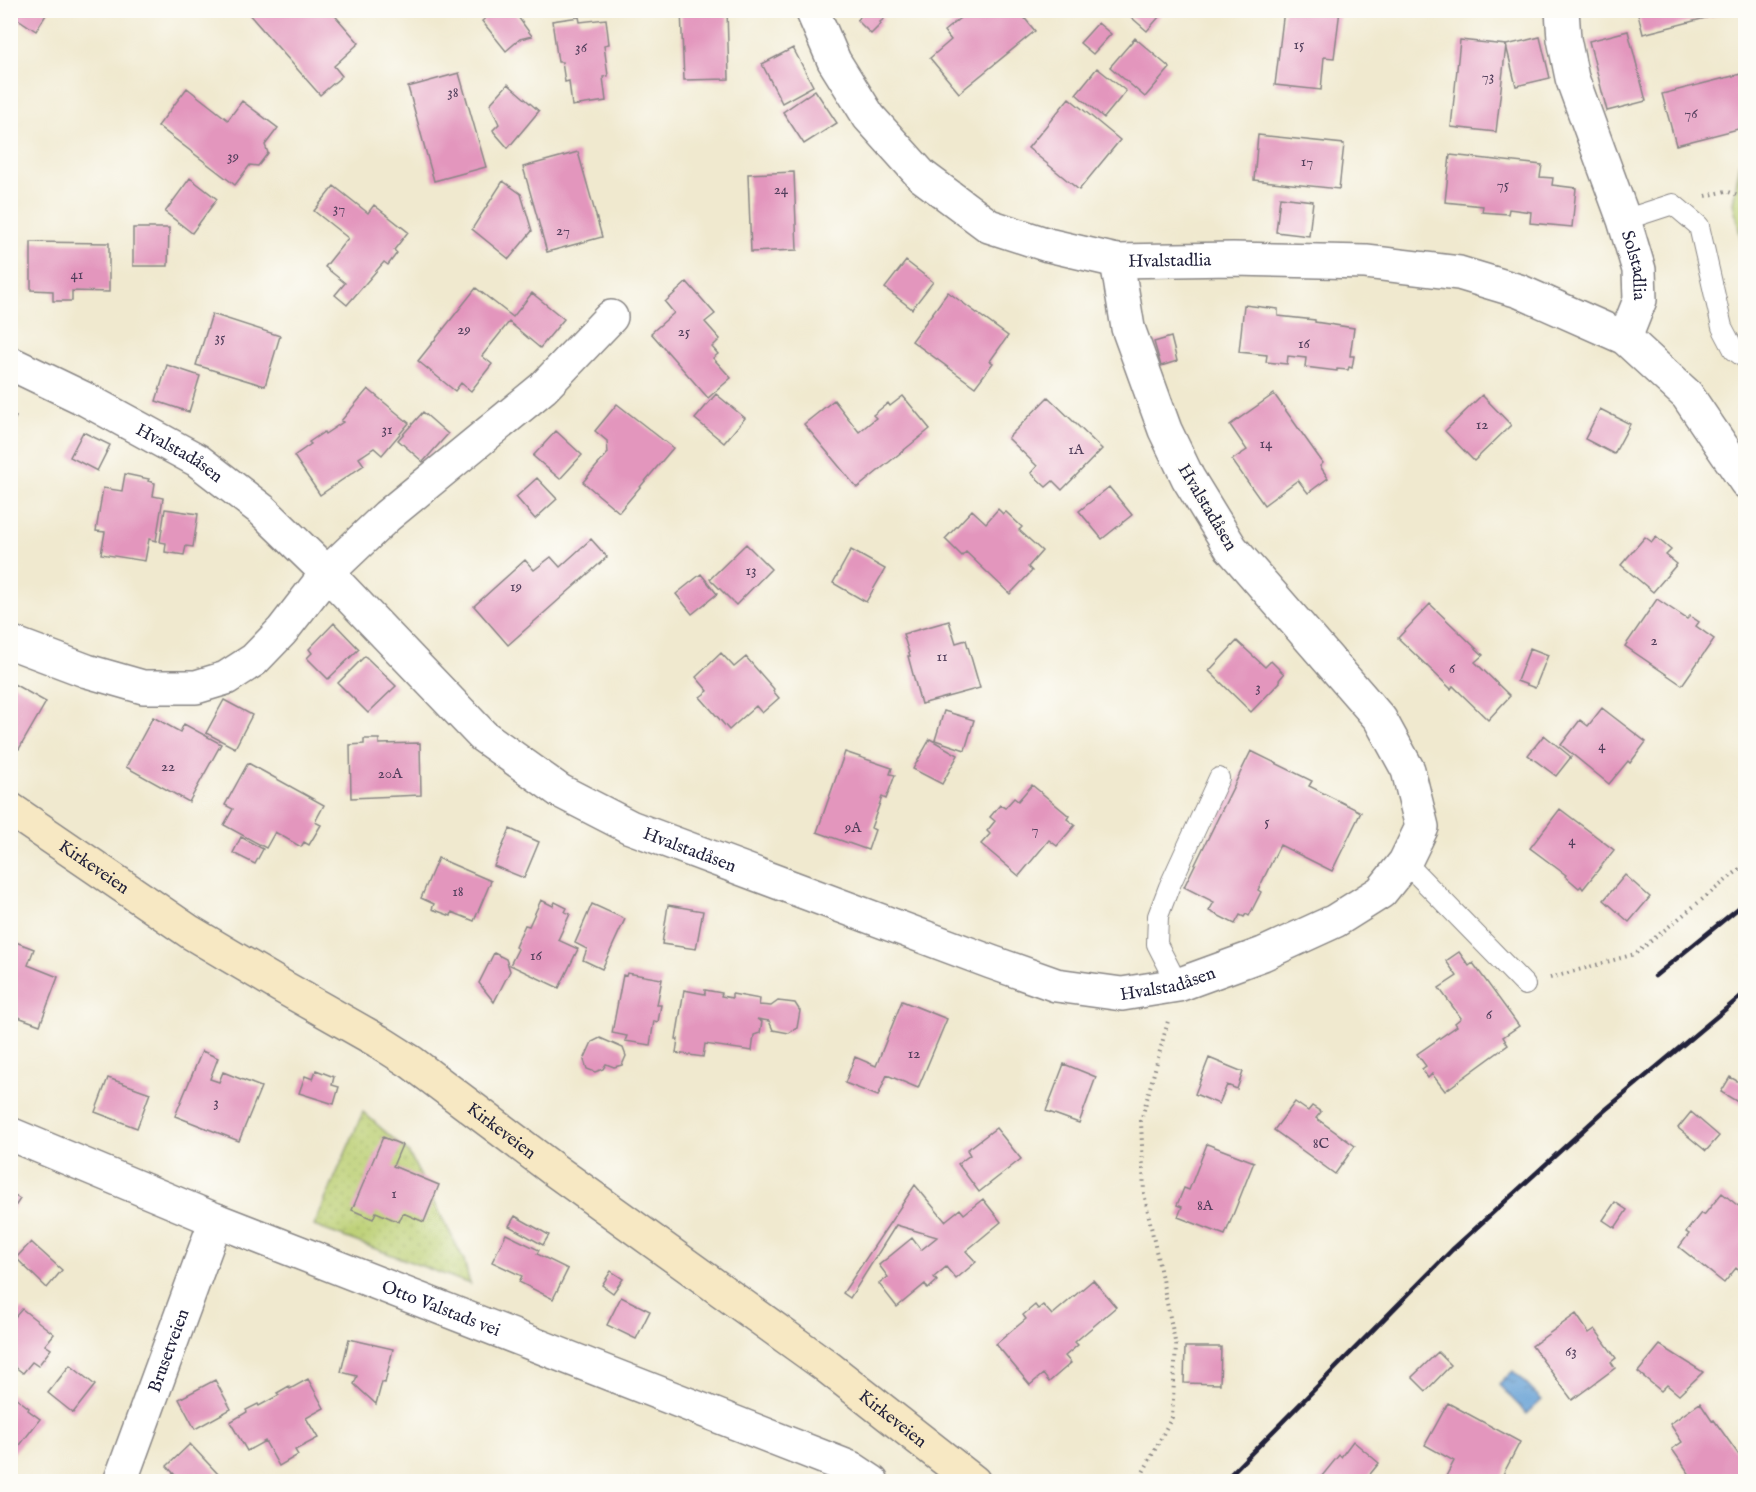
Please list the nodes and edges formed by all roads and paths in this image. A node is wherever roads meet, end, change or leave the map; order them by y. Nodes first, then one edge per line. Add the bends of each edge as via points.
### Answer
1 (812, 10) edge
2 (1562, 10) edge
3 (1624, 220) junction
4 (1117, 261) junction
5 (611, 317) dead end
6 (1625, 338) junction
7 (1746, 359) edge
8 (10, 363) edge
9 (1746, 482) edge
10 (327, 573) junction
11 (10, 642) edge
12 (1219, 778) dead end
13 (10, 809) edge
14 (1406, 862) junction
15 (1746, 864) edge
16 (1178, 985) junction
17 (1525, 985) joint
18 (10, 1134) edge
19 (216, 1220) junction
20 (120, 1482) edge
21 (872, 1482) edge
22 (974, 1482) edge
23 (1138, 1482) edge

1 - 4 street, Hvalstadlia via 834,61 869,117 922,176 989,226
2 - 3 street, Solstadlia via 1572,78
3 - 6 street, Solstadlia via 1639,270 1640,300
3 - 7 lane via 1673,204 1699,226 1722,327 1734,350
4 - 6 street, Hvalstadlia via 1366,261 1459,273 1520,291
4 - 14 street, Hvalstadåsen via 1128,328 1165,430 1188,478 1230,548 1380,719 1408,770 1422,827
5 - 10 street via 543,388 387,516
6 - 9 street via 1687,395
8 - 10 street, Hvalstadåsen via 197,460 262,510
10 - 11 street via 254,660 226,678 196,687 143,687
10 - 16 street, Hvalstadåsen via 483,736 561,791 630,827 1056,985 1122,994
12 - 16 lane via 1158,916 1157,944
13 - 22 main road, Kirkeveien via 190,932 411,1062 825,1365
14 - 16 street, Hvalstadåsen via 1381,892 1335,921 1263,954
14 - 17 lane
15 - 17 path via 1635,954
16 - 23 path via 1141,1121 1144,1193 1176,1346 1172,1417
18 - 19 street, Otto Valstads vei
19 - 20 street, Brusetveien
19 - 21 street, Otto Valstads vei via 851,1468

